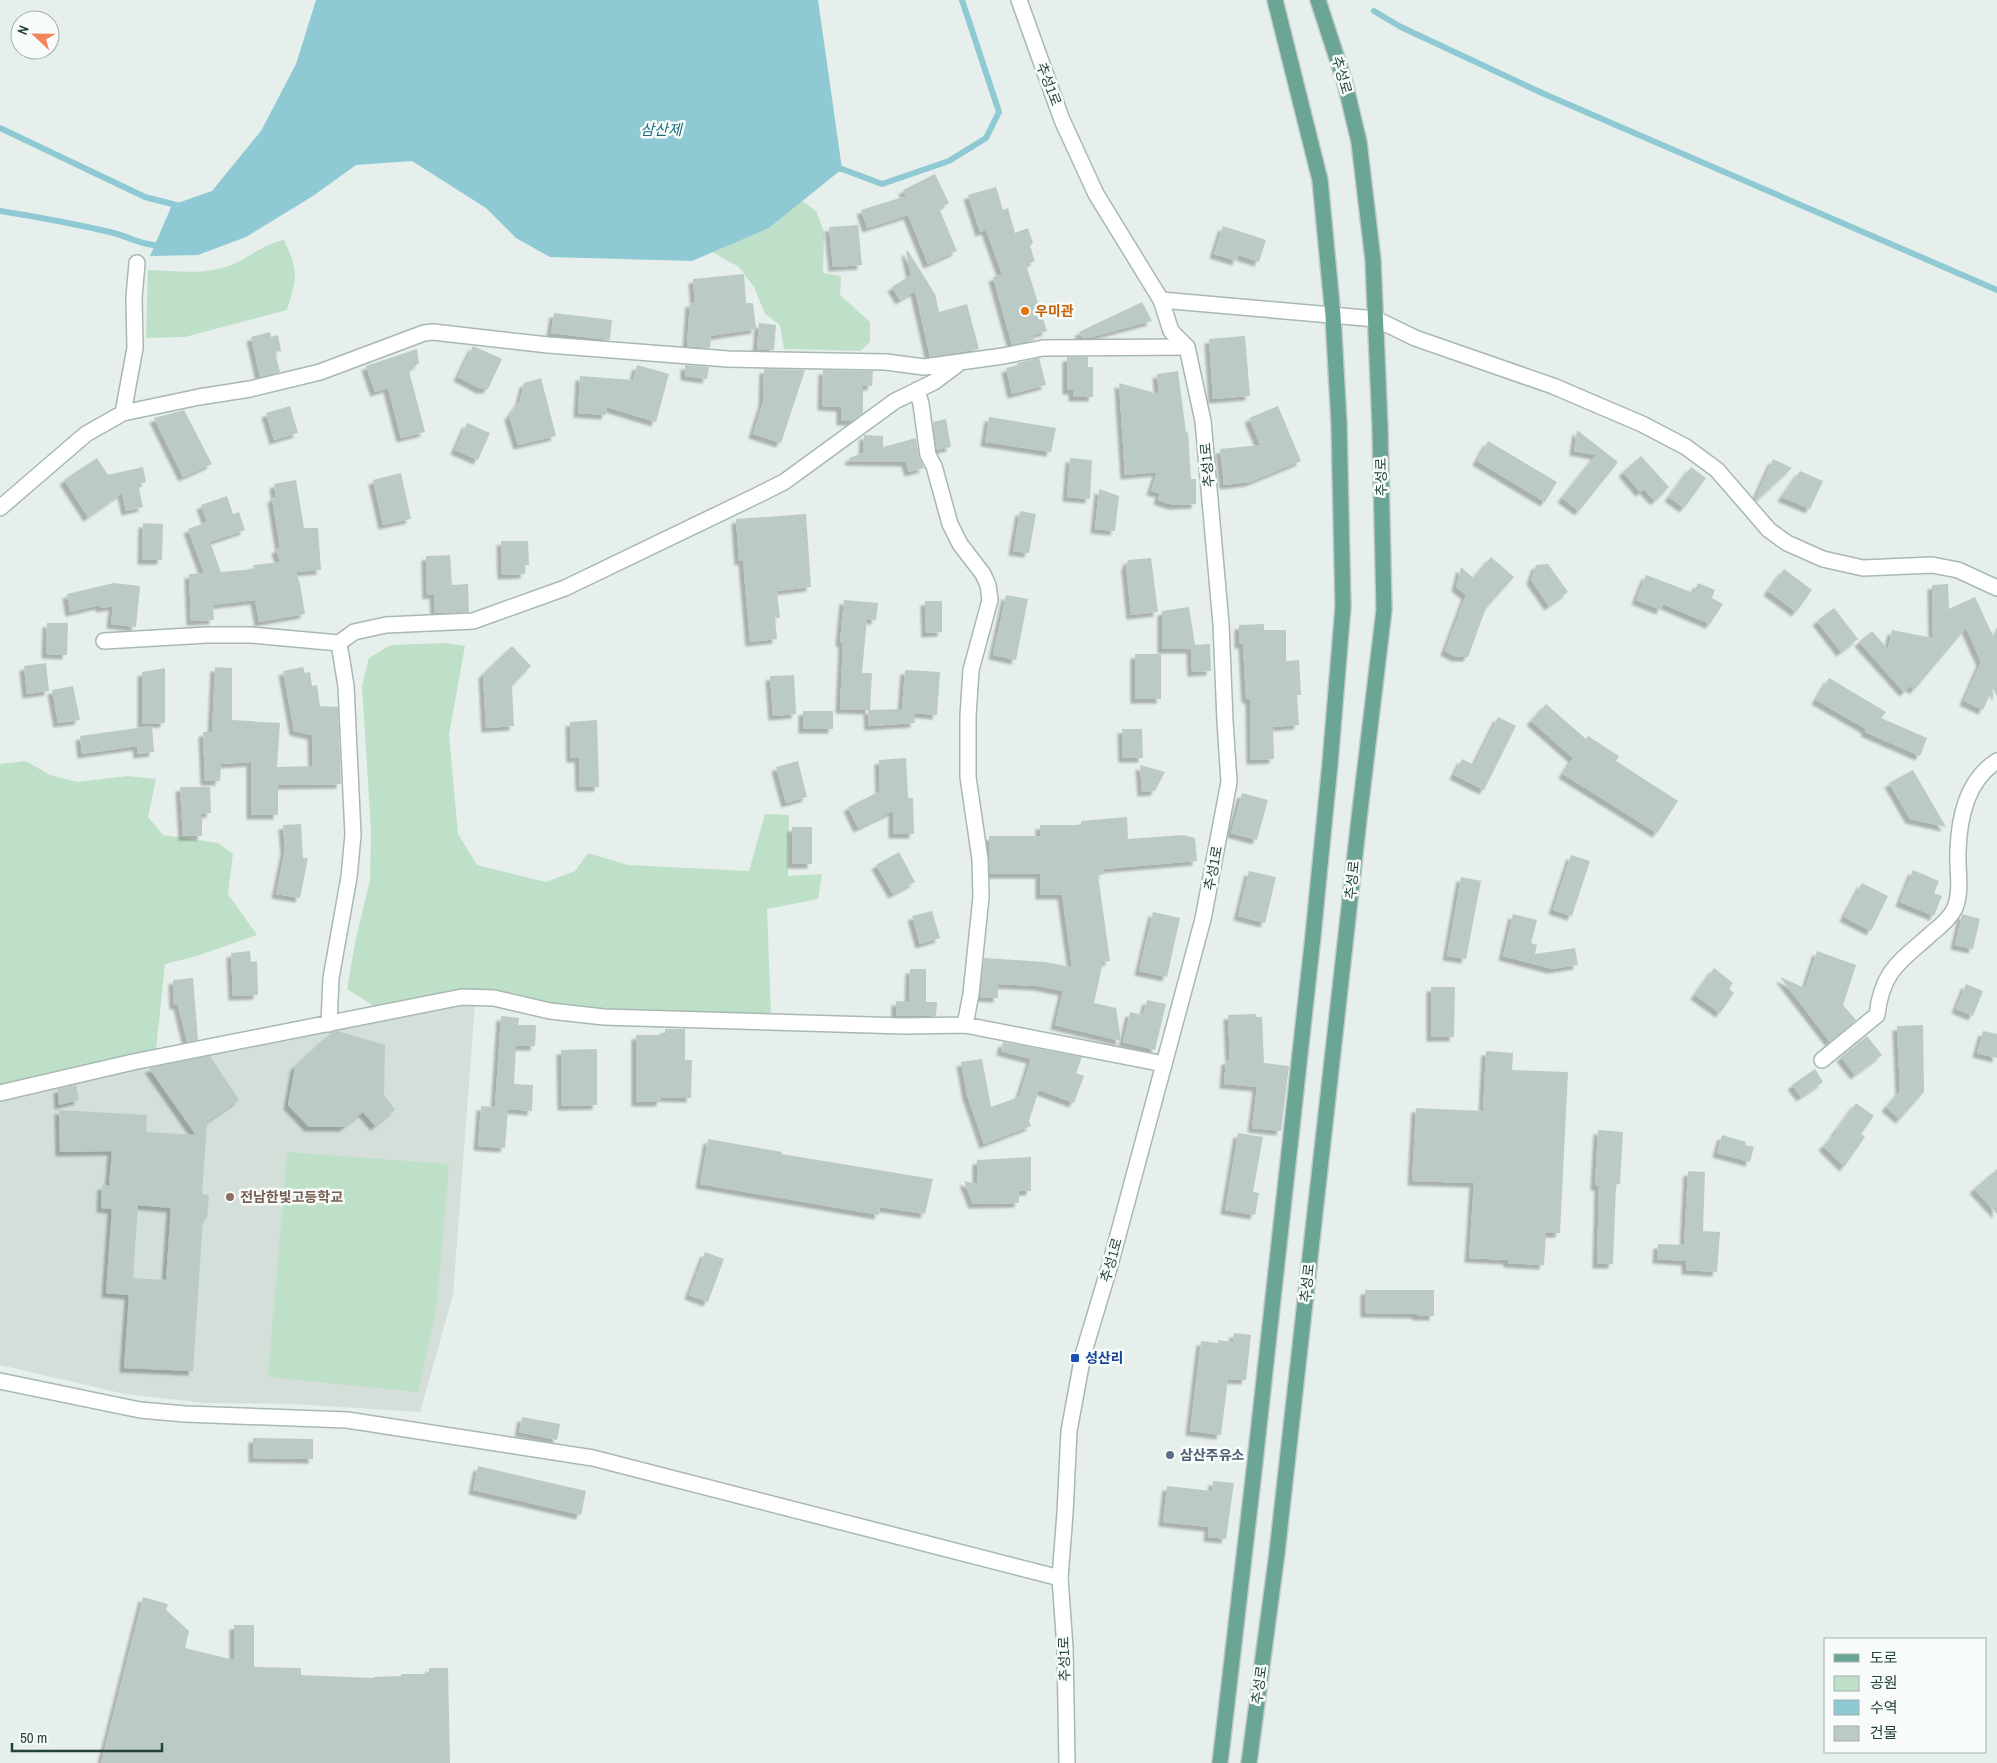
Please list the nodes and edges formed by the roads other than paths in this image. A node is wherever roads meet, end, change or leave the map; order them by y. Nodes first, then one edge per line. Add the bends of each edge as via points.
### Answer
1 (1019, 0) edge
2 (1275, 0) edge
3 (1318, 0) edge
4 (137, 263) dead end
5 (1161, 300) junction
6 (1333, 316) junction
7 (1376, 319) junction
8 (1187, 347) junction
9 (962, 362) junction
10 (917, 390) junction
11 (123, 414) junction
12 (0, 508) edge
13 (1997, 588) edge
14 (104, 641) dead end
15 (338, 643) junction
16 (1997, 760) edge
17 (328, 1024) junction
18 (965, 1025) junction
19 (1822, 1060) dead end
20 (1164, 1064) junction
21 (0, 1093) edge
22 (0, 1381) edge
23 (1060, 1578) junction
24 (1067, 1763) edge
25 (1220, 1763) edge
26 (1249, 1763) edge

1 - 5 street, 추성1로 via 1062,120 1096,194
2 - 6 main road via 1320,180
3 - 7 main road, 추성로 via 1345,83 1359,142 1373,260
4 - 11 street via 135,348
5 - 6 street
5 - 8 street, 추성1로 via 1171,331
6 - 7 street
6 - 25 main road via 1339,424 1341,636 1313,936
7 - 13 street via 1415,338 1553,386 1642,424 1717,470 1769,530 1823,559 1863,568 1932,565 1958,570
7 - 26 main road, 추성로 via 1384,610 1277,1553
8 - 9 street via 1043,348
8 - 20 street, 추성1로 via 1203,421 1222,624 1229,782 1202,919
9 - 10 street
9 - 11 street via 924,367 886,362 728,359 548,345 434,332 320,372
10 - 15 street via 895,401 784,482 565,588 473,621 386,625 354,632
10 - 18 street via 928,455 950,524 960,544 983,574 990,600 971,670 968,777 980,859 981,897
11 - 12 street via 86,434
14 - 15 street via 251,635
15 - 17 street via 346,686 353,836 331,978
16 - 19 street via 1976,782 1964,808 1958,852 1959,892 1952,913 1892,969 1879,997 1877,1015
17 - 18 street via 462,997 494,998 550,1011 604,1017
17 - 21 street via 133,1062
18 - 20 street
20 - 23 street, 추성1로 via 1083,1355 1069,1431
22 - 23 street via 140,1410 347,1420 593,1458
23 - 24 street, 추성1로

